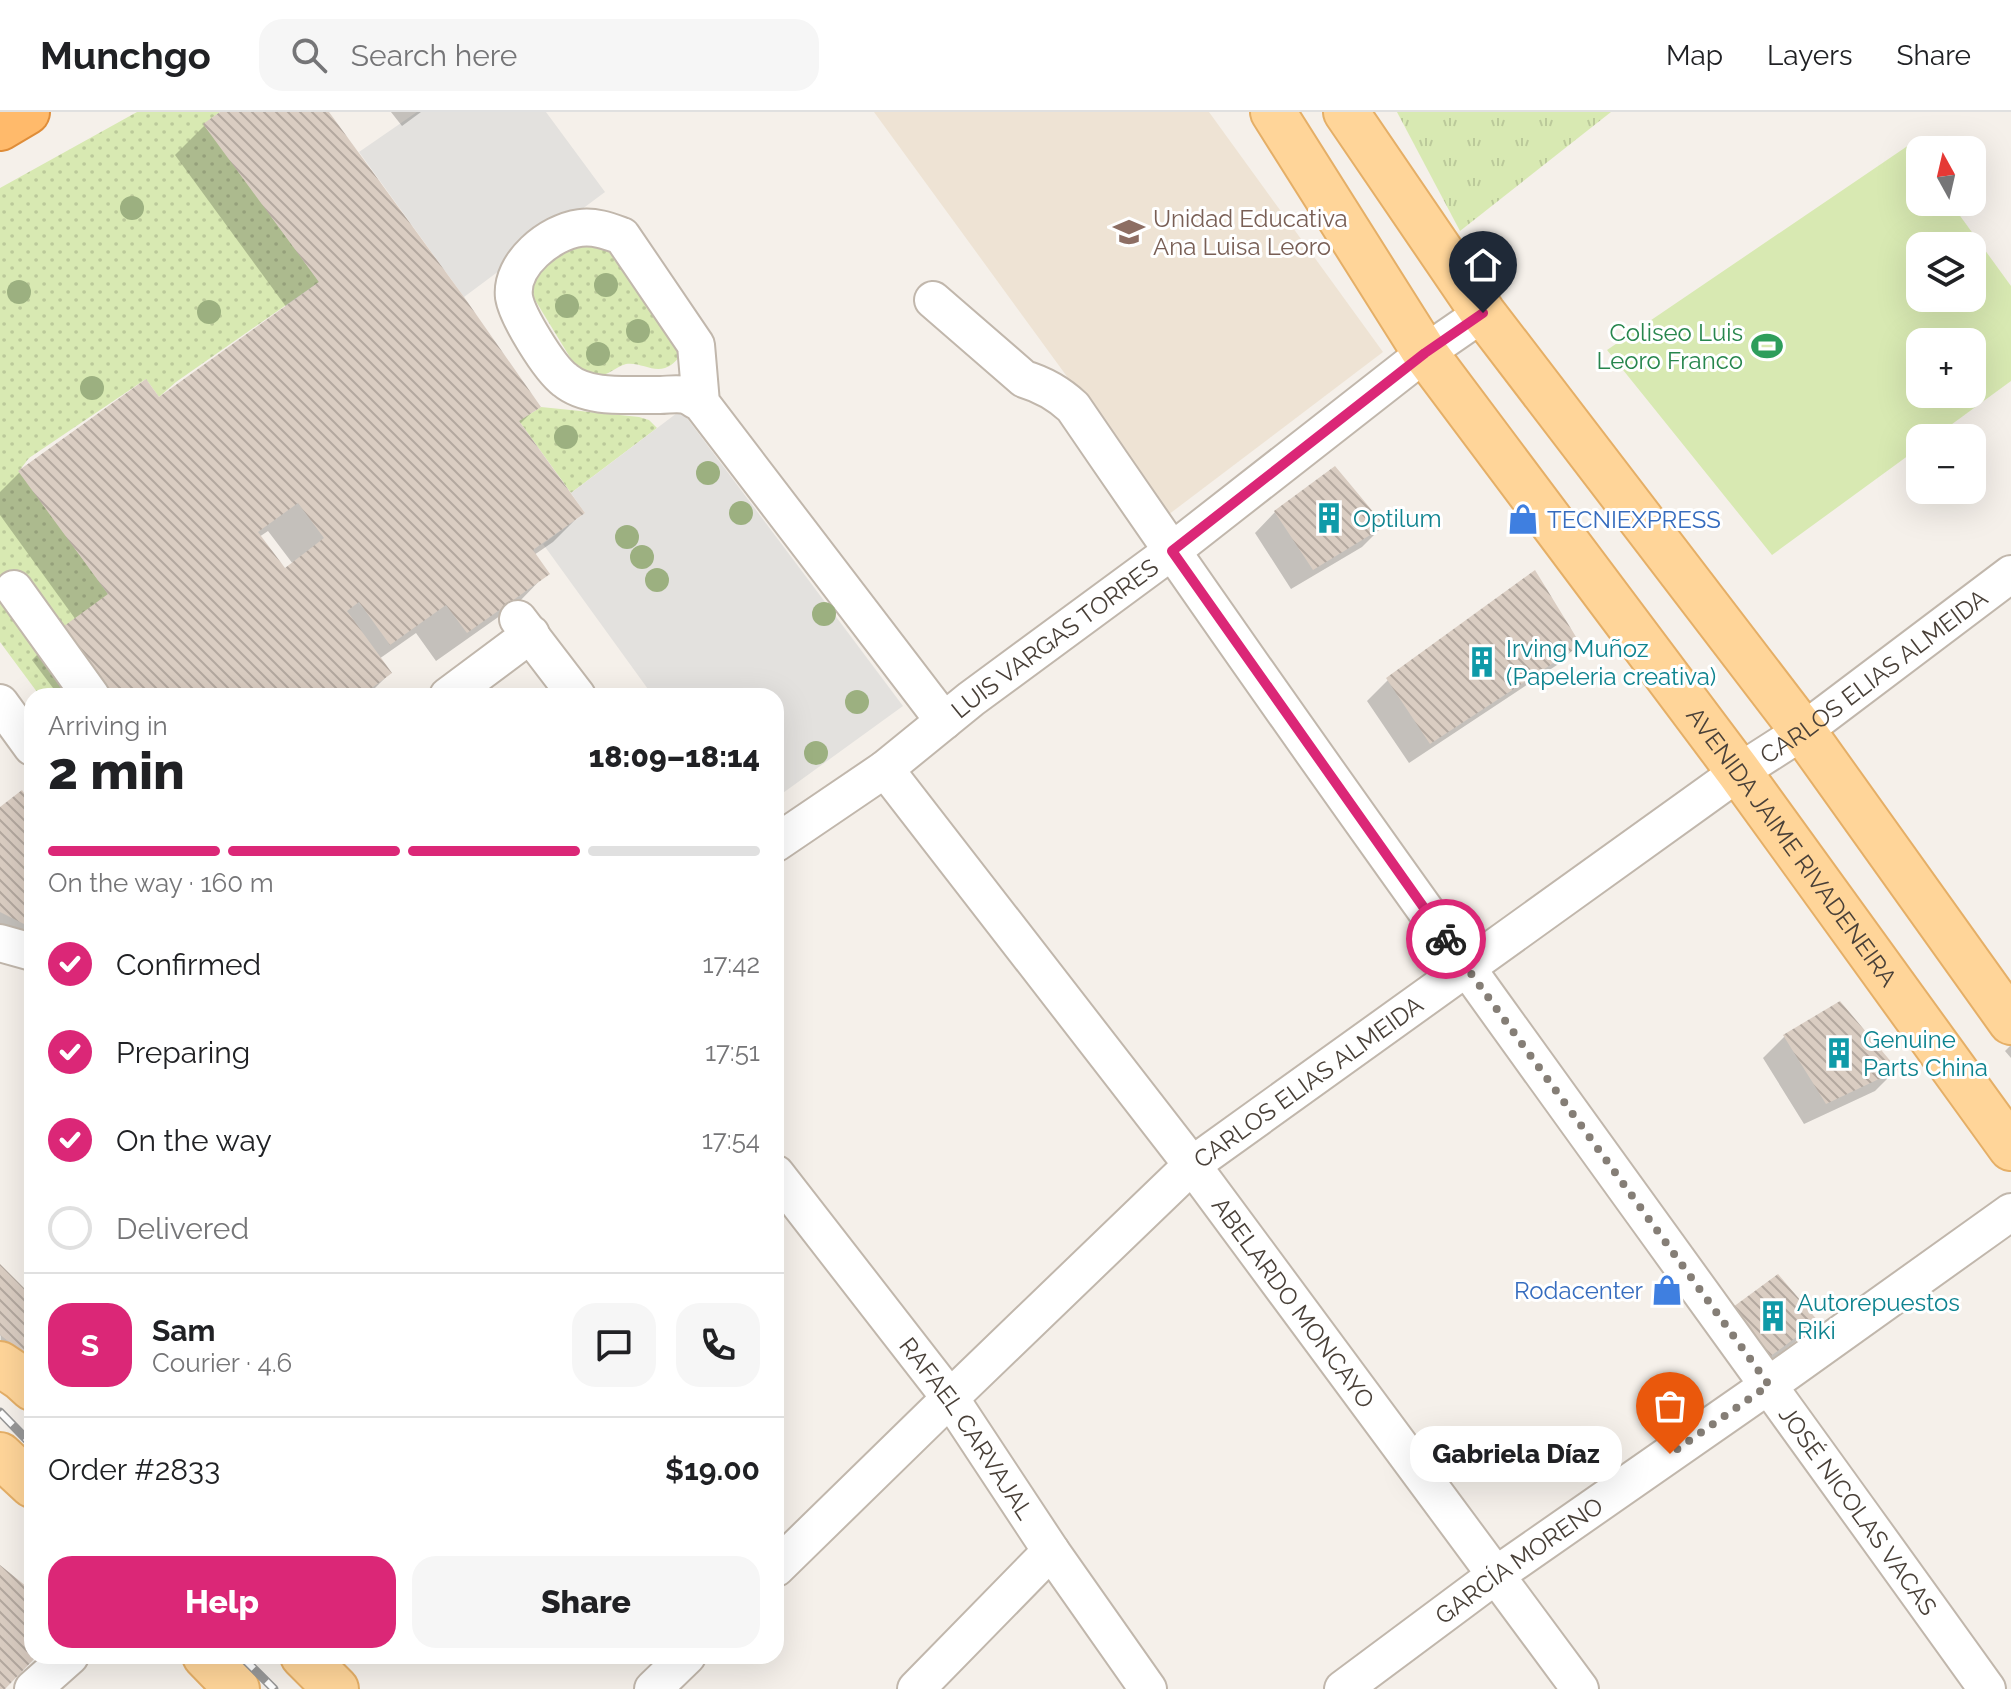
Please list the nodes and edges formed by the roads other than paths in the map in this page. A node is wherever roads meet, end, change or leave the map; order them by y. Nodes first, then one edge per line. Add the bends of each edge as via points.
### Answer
1 (27, 112) edge
2 (1273, 112) edge
3 (1346, 112) edge
4 (0, 128) edge
5 (933, 300) dead end
6 (1483, 313) junction
7 (1425, 353) junction
8 (701, 403) junction
9 (1172, 551) junction
10 (2011, 574) edge
11 (14, 589) dead end
12 (85, 688) edge
13 (457, 688) edge
14 (571, 688) edge
15 (0, 703) edge
16 (944, 721) junction
17 (1803, 731) junction
18 (24, 736) edge
19 (885, 769) junction
20 (1739, 772) junction
21 (784, 838) edge
22 (0, 943) edge
23 (24, 950) edge
24 (1466, 967) junction
25 (2011, 1022) edge
26 (2011, 1148) edge
27 (1192, 1165) junction
28 (784, 1184) edge
29 (2011, 1212) edge
30 (1769, 1385) junction
31 (950, 1398) junction
32 (0, 1455) edge
33 (24, 1478) edge
34 (1051, 1551) junction
35 (784, 1560) edge
36 (1496, 1575) junction
37 (61, 1664) edge
38 (213, 1664) edge
39 (311, 1664) edge
40 (679, 1664) edge
41 (33, 1689) edge
42 (237, 1689) edge
43 (336, 1689) edge
44 (653, 1689) edge
45 (916, 1689) edge
46 (1148, 1689) edge
47 (1343, 1689) edge
48 (1580, 1689) edge
49 (1987, 1689) edge

1 - 4 highway
2 - 7 main road, AVENIDA JAIME RIVADENEIRA
3 - 6 main road
5 - 9 street, JOSÉ NICOLAS VACAS via 1024,379 1061,395 1073,407
6 - 7 street, LUIS VARGAS TORRES
6 - 17 main road
7 - 9 street, LUIS VARGAS TORRES
7 - 20 main road, AVENIDA JAIME RIVADENEIRA
8 - 8 street via 684,395 585,391 564,380 515,301 516,274 528,258 563,232 603,229 622,236 696,345
8 - 16 street
9 - 16 street, LUIS VARGAS TORRES
9 - 24 street, JOSÉ NICOLAS VACAS
10 - 17 street, CARLOS ELIAS ALMEIDA
11 - 12 street
13 - 14 street via 524,626
15 - 18 street
16 - 19 street, LUIS VARGAS TORRES
17 - 20 street, CARLOS ELIAS ALMEIDA
17 - 25 main road
19 - 21 street, LUIS VARGAS TORRES
19 - 27 street, ABELARDO MONCAYO
20 - 24 street, CARLOS ELIAS ALMEIDA
20 - 26 main road, AVENIDA JAIME RIVADENEIRA
22 - 23 street
24 - 27 street, CARLOS ELIAS ALMEIDA
24 - 30 street, JOSÉ NICOLAS VACAS
27 - 31 street, CARLOS ELIAS ALMEIDA
27 - 36 street, ABELARDO MONCAYO
28 - 31 street, RAFAEL CARVAJAL
29 - 30 street, GARCÍA MORENO
30 - 36 street, GARCÍA MORENO
30 - 49 street, JOSÉ NICOLAS VACAS
31 - 34 street, RAFAEL CARVAJAL
31 - 35 street, CARLOS ELIAS ALMEIDA
32 - 33 main road
34 - 45 street
34 - 46 street, RAFAEL CARVAJAL
36 - 47 street, GARCÍA MORENO
36 - 48 street, ABELARDO MONCAYO
37 - 41 street
38 - 42 main road
39 - 43 main road
40 - 44 street

